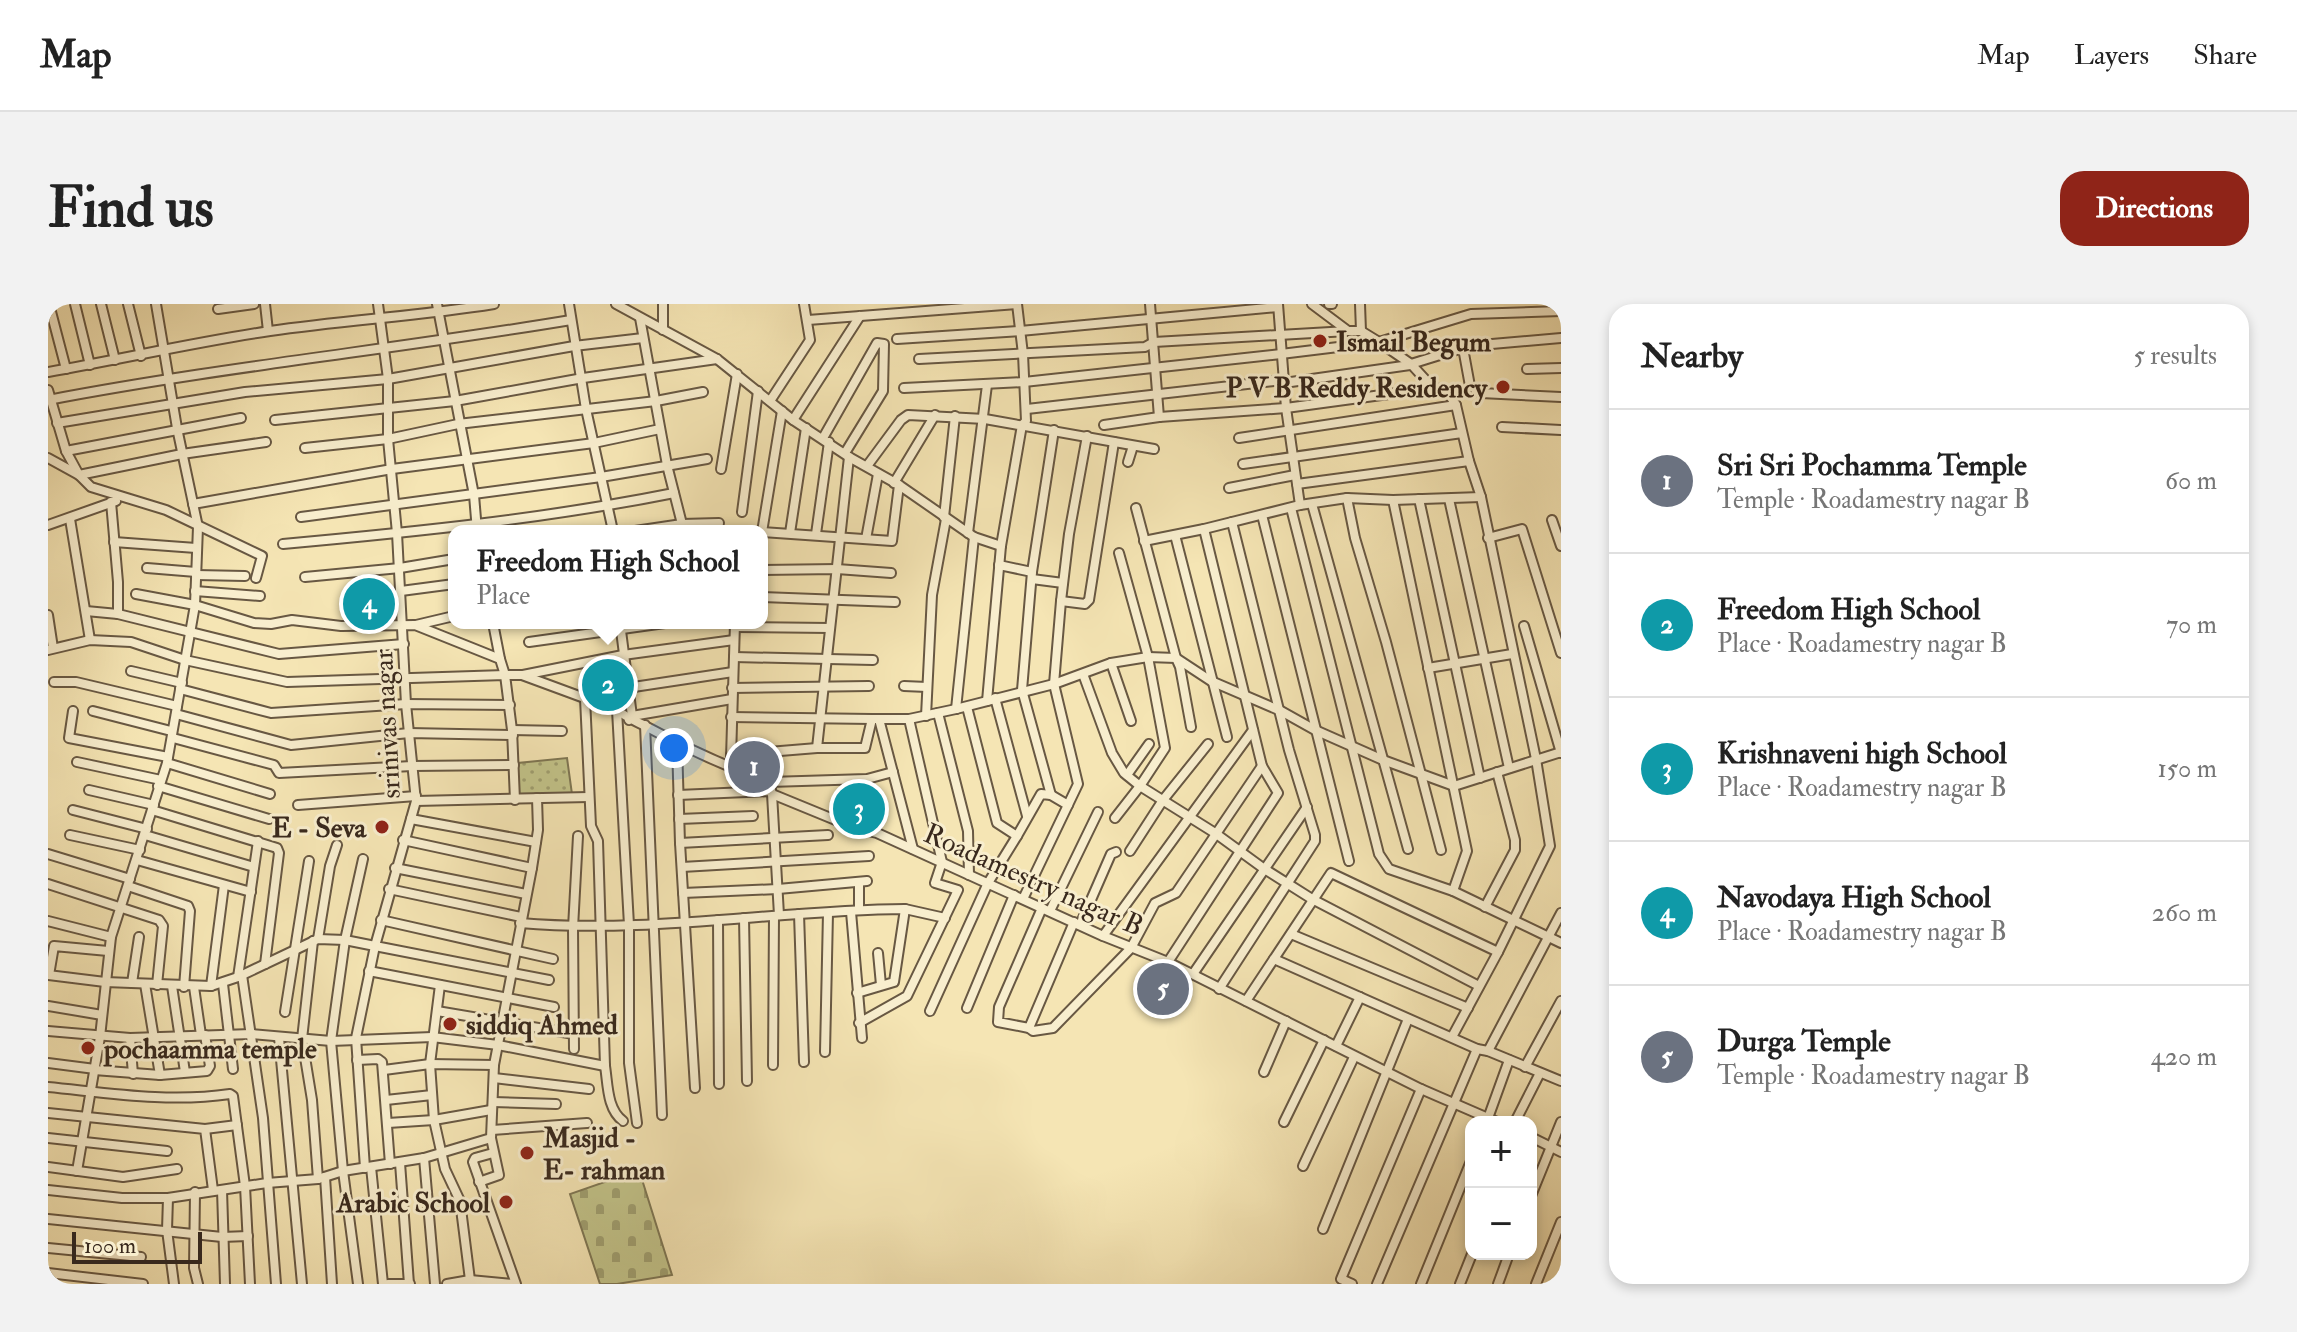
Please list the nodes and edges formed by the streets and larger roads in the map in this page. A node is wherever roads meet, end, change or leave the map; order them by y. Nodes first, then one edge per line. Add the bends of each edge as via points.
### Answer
1 (49, 304) edge
2 (75, 304) edge
3 (101, 304) edge
4 (128, 304) edge
5 (156, 304) edge
6 (254, 304) edge
7 (265, 304) edge
8 (378, 304) edge
9 (494, 304) edge
10 (569, 304) edge
11 (616, 304) edge
12 (663, 304) edge
13 (804, 304) edge
14 (1017, 304) edge
15 (1150, 304) edge
16 (1312, 304) edge
17 (1330, 304) edge
18 (1360, 304) edge
19 (1470, 304) edge
20 (471, 306) edge
21 (1278, 306) edge
22 (218, 309) dead end
23 (438, 309) edge
24 (1561, 311) edge
25 (1471, 314) junction
26 (860, 316) junction
27 (380, 317) junction
28 (640, 318) junction
29 (1152, 318) junction
30 (1330, 318) junction
31 (571, 320) junction
32 (808, 320) junction
33 (663, 330) junction
34 (268, 331) junction
35 (1020, 331) junction
36 (1348, 331) junction
37 (1361, 331) junction
38 (1281, 335) junction
39 (643, 338) junction
40 (1561, 338) edge
41 (897, 339) dead end
42 (444, 341) junction
43 (1154, 342) junction
44 (1379, 342) junction
45 (574, 346) junction
46 (1463, 348) junction
47 (384, 349) junction
48 (165, 352) junction
49 (1023, 354) junction
50 (1281, 354) junction
51 (141, 356) junction
52 (717, 359) junction
53 (919, 359) dead end
54 (115, 360) junction
55 (90, 365) junction
56 (1411, 365) junction
57 (1156, 366) junction
58 (448, 367) junction
59 (1561, 368) edge
60 (66, 369) junction
61 (650, 369) junction
62 (1527, 369) dead end
63 (48, 372) edge
64 (737, 374) junction
65 (168, 378) junction
66 (583, 378) junction
67 (388, 379) junction
68 (1284, 381) junction
69 (1024, 382) junction
70 (987, 385) junction
71 (904, 388) dead end
72 (1433, 388) junction
73 (758, 391) junction
74 (703, 392) dead end
75 (1158, 393) junction
76 (49, 396) edge
77 (1561, 397) edge
78 (455, 401) junction
79 (656, 401) junction
80 (770, 401) junction
81 (174, 404) junction
82 (1456, 405) junction
83 (387, 407) junction
84 (1286, 408) junction
85 (586, 409) junction
86 (1027, 409) junction
87 (782, 411) junction
88 (935, 415) junction
89 (955, 416) junction
90 (1159, 417) junction
91 (241, 418) dead end
92 (985, 419) junction
93 (275, 420) dead end
94 (793, 420) junction
95 (54, 421) edge
96 (458, 424) junction
97 (1022, 425) junction
98 (1104, 425) dead end
99 (1502, 427) dead end
100 (177, 428) junction
101 (806, 428) junction
102 (660, 429) junction
103 (1054, 430) junction
104 (1561, 430) edge
105 (1289, 431) junction
106 (1462, 433) junction
107 (1087, 436) junction
108 (1239, 438) dead end
109 (388, 439) junction
110 (826, 440) junction
111 (266, 442) dead end
112 (1114, 442) junction
113 (594, 443) junction
114 (1133, 446) junction
115 (305, 448) dead end
116 (1154, 449) dead end
117 (66, 451) junction
118 (182, 454) junction
119 (847, 455) junction
120 (1292, 457) junction
121 (48, 458) edge
122 (465, 459) junction
123 (707, 459) dead end
124 (1469, 461) junction
125 (1128, 462) dead end
126 (1243, 464) dead end
127 (667, 465) junction
128 (867, 466) junction
129 (392, 469) junction
130 (721, 469) dead end
131 (878, 474) junction
132 (79, 475) junction
133 (601, 477) junction
134 (1296, 480) junction
135 (897, 484) junction
136 (1229, 488) dead end
137 (674, 493) junction
138 (474, 495) junction
139 (1481, 497) junction
140 (125, 498) junction
141 (1347, 498) junction
142 (1419, 499) junction
143 (1449, 499) junction
144 (1393, 500) junction
145 (111, 502) junction
146 (394, 503) junction
147 (193, 504) junction
148 (1312, 504) junction
149 (608, 506) junction
150 (1295, 506) junction
151 (1136, 508) dead end
152 (742, 512) dead end
153 (1262, 515) junction
154 (301, 517) dead end
155 (945, 518) junction
156 (70, 519) junction
157 (1552, 520) dead end
158 (1232, 522) junction
159 (719, 523) dead end
160 (682, 524) junction
161 (48, 525) edge
162 (476, 525) edge
163 (494, 525) edge
164 (612, 525) edge
165 (675, 525) edge
166 (763, 525) edge
167 (198, 527) junction
168 (1204, 529) junction
169 (448, 530) edge
170 (768, 532) edge
171 (397, 533) junction
172 (790, 533) junction
173 (816, 534) junction
174 (971, 535) junction
175 (1175, 535) junction
176 (840, 538) junction
177 (1488, 538) junction
178 (866, 539) junction
179 (1144, 541) junction
180 (114, 542) junction
181 (283, 544) dead end
182 (1001, 546) junction
183 (1561, 546) edge
184 (196, 548) junction
185 (1119, 553) dead end
186 (448, 560) edge
187 (999, 565) junction
188 (147, 568) dead end
189 (400, 568) junction
190 (837, 569) junction
191 (768, 570) edge
192 (891, 573) dead end
193 (196, 574) junction
194 (245, 576) dead end
195 (1032, 576) junction
196 (305, 577) dead end
197 (256, 578) dead end
198 (1063, 583) junction
199 (448, 585) edge
200 (195, 591) junction
201 (401, 591) junction
202 (136, 594) dead end
203 (260, 596) dead end
204 (768, 597) edge
205 (833, 600) junction
206 (1061, 601) junction
207 (895, 602) dead end
208 (195, 605) junction
209 (86, 611) junction
210 (118, 614) junction
211 (48, 615) edge
212 (448, 617) edge
213 (403, 623) junction
214 (415, 625) junction
215 (768, 626) edge
216 (1524, 626) dead end
217 (830, 628) junction
218 (494, 629) edge
219 (608, 629) edge
220 (620, 629) edge
221 (735, 629) edge
222 (191, 633) junction
223 (90, 640) junction
224 (734, 640) junction
225 (529, 642) dead end
226 (404, 644) junction
227 (50, 649) edge
228 (1561, 653) edge
229 (1512, 654) junction
230 (623, 655) junction
231 (734, 657) junction
232 (1148, 657) junction
233 (1176, 658) junction
234 (500, 659) junction
235 (827, 659) junction
236 (1483, 659) junction
237 (185, 660) junction
238 (873, 660) dead end
239 (1111, 663) junction
240 (1455, 664) junction
241 (1428, 668) junction
242 (131, 671) dead end
243 (733, 672) junction
244 (1083, 674) junction
245 (505, 675) junction
246 (522, 675) junction
247 (406, 677) junction
248 (1211, 681) junction
249 (54, 682) dead end
250 (1054, 684) junction
251 (181, 686) junction
252 (824, 686) junction
253 (869, 686) dead end
254 (904, 686) dead end
255 (927, 687) junction
256 (627, 688) junction
257 (732, 688) junction
258 (1022, 690) junction
259 (1244, 695) junction
260 (585, 698) junction
261 (732, 699) junction
262 (991, 700) junction
263 (406, 704) junction
264 (510, 705) junction
265 (967, 707) junction
266 (956, 709) junction
267 (177, 710) junction
268 (617, 710) junction
269 (73, 711) dead end
270 (93, 711) dead end
271 (1281, 711) junction
272 (938, 713) junction
273 (926, 716) junction
274 (731, 717) junction
275 (821, 717) junction
276 (631, 718) junction
277 (876, 719) junction
278 (909, 719) junction
279 (1131, 721) dead end
280 (645, 725) junction
281 (1191, 727) dead end
282 (1253, 730) junction
283 (1315, 730) junction
284 (562, 731) dead end
285 (513, 732) junction
286 (409, 733) junction
287 (172, 734) junction
288 (1227, 737) dead end
289 (677, 744) junction
290 (1149, 744) dead end
291 (1208, 744) dead end
292 (1351, 746) junction
293 (817, 748) junction
294 (1561, 752) edge
295 (731, 755) junction
296 (1536, 759) junction
297 (168, 760) junction
298 (1383, 760) junction
299 (77, 762) dead end
300 (514, 765) junction
301 (412, 766) junction
302 (1262, 766) junction
303 (731, 768) junction
304 (1509, 768) junction
305 (893, 772) junction
306 (1420, 772) junction
307 (1497, 772) junction
308 (1127, 775) junction
309 (1480, 778) junction
310 (160, 783) junction
311 (1140, 786) junction
312 (1454, 786) junction
313 (771, 789) junction
314 (89, 790) dead end
315 (270, 794) dead end
316 (678, 795) junction
317 (1051, 795) junction
318 (589, 797) junction
319 (416, 798) junction
320 (537, 798) junction
321 (515, 800) junction
322 (1163, 800) junction
323 (298, 805) dead end
324 (1068, 805) junction
325 (1307, 807) junction
326 (153, 808) junction
327 (73, 810) dead end
328 (1098, 812) dead end
329 (753, 816) dead end
330 (1027, 816) junction
331 (1115, 818) dead end
332 (1190, 818) junction
333 (269, 819) dead end
334 (411, 819) junction
335 (679, 819) junction
336 (146, 832) junction
337 (1215, 833) junction
338 (70, 835) dead end
339 (828, 835) dead end
340 (578, 836) dead end
341 (1017, 836) junction
342 (776, 839) junction
343 (403, 840) junction
344 (258, 841) junction
345 (536, 842) junction
346 (680, 843) junction
347 (337, 845) dead end
348 (913, 849) junction
349 (1408, 849) dead end
350 (1441, 850) dead end
351 (1130, 851) dead end
352 (1240, 851) junction
353 (1116, 852) dead end
354 (48, 854) edge
355 (139, 855) junction
356 (869, 856) dead end
357 (363, 859) dead end
358 (309, 861) dead end
359 (1349, 861) dead end
360 (776, 862) junction
361 (942, 862) junction
362 (254, 867) junction
363 (682, 867) junction
364 (395, 868) junction
365 (532, 868) junction
366 (1263, 868) junction
367 (969, 875) junction
368 (129, 882) junction
369 (988, 883) junction
370 (48, 884) edge
371 (1288, 884) junction
372 (224, 885) junction
373 (389, 889) junction
374 (778, 889) junction
375 (1453, 891) junction
376 (251, 892) junction
377 (683, 893) junction
378 (526, 894) junction
379 (1018, 897) junction
380 (1312, 899) junction
381 (121, 907) junction
382 (1485, 907) junction
383 (905, 909) junction
384 (855, 910) junction
385 (1046, 910) junction
386 (828, 913) junction
387 (1561, 913) edge
388 (799, 914) junction
389 (777, 915) junction
390 (744, 918) junction
391 (945, 918) junction
392 (381, 920) junction
393 (520, 920) junction
394 (718, 920) junction
395 (1513, 920) junction
396 (48, 921) edge
397 (686, 923) junction
398 (656, 924) junction
399 (1077, 924) junction
400 (629, 925) junction
401 (601, 926) junction
402 (573, 928) junction
403 (1291, 934) junction
404 (1103, 936) junction
405 (1548, 936) junction
406 (111, 937) junction
407 (139, 937) dead end
408 (315, 940) junction
409 (345, 940) junction
410 (1561, 943) edge
411 (51, 945) edge
412 (375, 946) junction
413 (1131, 948) junction
414 (293, 949) junction
415 (514, 949) junction
416 (108, 951) junction
417 (1498, 952) junction
418 (878, 953) dead end
419 (553, 959) dead end
420 (1274, 959) junction
421 (1168, 962) junction
422 (265, 964) junction
423 (369, 971) junction
424 (510, 974) junction
425 (1193, 974) junction
426 (49, 975) edge
427 (240, 976) junction
428 (549, 980) dead end
429 (105, 982) junction
430 (132, 983) junction
431 (145, 984) junction
432 (223, 984) junction
433 (157, 985) junction
434 (440, 985) junction
435 (881, 985) junction
436 (172, 986) junction
437 (211, 986) junction
438 (1479, 986) junction
439 (189, 987) junction
440 (1219, 989) junction
441 (857, 993) junction
442 (1360, 997) junction
443 (506, 998) junction
444 (1246, 1001) junction
445 (1561, 1001) edge
446 (48, 1006) edge
447 (554, 1007) dead end
448 (967, 1008) dead end
449 (1468, 1008) junction
450 (437, 1011) junction
451 (930, 1011) dead end
452 (285, 1012) dead end
453 (102, 1015) junction
454 (1408, 1019) junction
455 (1286, 1021) junction
456 (502, 1022) junction
457 (859, 1023) junction
458 (1029, 1028) junction
459 (48, 1031) edge
460 (252, 1034) junction
461 (574, 1034) junction
462 (180, 1035) junction
463 (203, 1035) junction
464 (155, 1036) junction
465 (229, 1036) junction
466 (100, 1037) junction
467 (432, 1037) junction
468 (1452, 1037) junction
469 (130, 1038) junction
470 (279, 1038) junction
471 (356, 1038) junction
472 (862, 1038) dead end
473 (302, 1039) junction
474 (1324, 1040) junction
475 (331, 1041) junction
476 (498, 1045) junction
477 (1336, 1046) junction
478 (574, 1049) dead end
479 (1477, 1049) junction
480 (1488, 1051) junction
481 (825, 1052) dead end
482 (1354, 1057) junction
483 (357, 1060) junction
484 (1509, 1060) junction
485 (804, 1062) dead end
486 (48, 1063) edge
487 (430, 1064) junction
488 (494, 1065) junction
489 (773, 1065) dead end
490 (605, 1066) junction
491 (1525, 1067) junction
492 (233, 1069) dead end
493 (94, 1070) junction
494 (384, 1070) junction
495 (1385, 1070) junction
496 (185, 1072) junction
497 (1264, 1072) dead end
498 (1540, 1073) junction
499 (133, 1074) junction
500 (160, 1075) junction
501 (494, 1078) junction
502 (1561, 1080) edge
503 (747, 1081) dead end
504 (719, 1084) dead end
505 (48, 1087) edge
506 (695, 1088) dead end
507 (589, 1089) dead end
508 (1421, 1089) junction
509 (91, 1091) junction
510 (432, 1095) junction
511 (386, 1100) junction
512 (1454, 1102) junction
513 (556, 1104) dead end
514 (492, 1106) junction
515 (48, 1113) edge
516 (662, 1115) dead end
517 (1481, 1116) edge
518 (1492, 1116) edge
519 (1518, 1116) edge
520 (85, 1118) junction
521 (434, 1120) junction
522 (623, 1121) dead end
523 (1284, 1122) dead end
524 (1561, 1122) edge
525 (388, 1123) junction
526 (587, 1123) dead end
527 (637, 1123) dead end
528 (237, 1125) junction
529 (205, 1129) junction
530 (491, 1134) junction
531 (48, 1138) edge
532 (1537, 1140) edge
533 (81, 1141) junction
534 (1550, 1146) junction
535 (167, 1151) dead end
536 (440, 1152) junction
537 (1561, 1152) edge
538 (493, 1153) junction
539 (424, 1158) junction
540 (395, 1164) junction
541 (1303, 1166) dead end
542 (48, 1167) edge
543 (368, 1167) junction
544 (177, 1169) dead end
545 (77, 1171) junction
546 (343, 1171) junction
547 (1465, 1176) edge
548 (322, 1178) junction
549 (293, 1182) junction
550 (479, 1182) junction
551 (267, 1183) junction
552 (245, 1186) junction
553 (1534, 1188) edge
554 (48, 1190) edge
555 (218, 1190) junction
556 (195, 1192) junction
557 (168, 1198) junction
558 (48, 1219) edge
559 (1561, 1222) edge
560 (1323, 1229) dead end
561 (167, 1230) junction
562 (194, 1235) junction
563 (248, 1236) junction
564 (222, 1237) junction
565 (48, 1248) edge
566 (141, 1257) dead end
567 (1470, 1260) edge
568 (1507, 1260) edge
569 (48, 1273) edge
570 (470, 1280) junction
571 (143, 1284) edge
572 (174, 1284) edge
573 (198, 1284) edge
574 (225, 1284) edge
575 (250, 1284) edge
576 (276, 1284) edge
577 (302, 1284) edge
578 (332, 1284) edge
579 (358, 1284) edge
580 (386, 1284) edge
581 (410, 1284) edge
582 (435, 1284) edge
583 (447, 1284) edge
584 (514, 1284) edge
585 (1352, 1284) edge
586 (1377, 1284) edge
587 (1421, 1284) edge
588 (1460, 1284) edge
589 (1498, 1284) edge
590 (1536, 1284) edge

1 - 60 street
2 - 55 street
3 - 54 street
4 - 51 street
5 - 48 street
6 - 22 street
7 - 34 street
8 - 27 street, srinivas nagar
9 - 20 street
10 - 31 street
11 - 28 street
12 - 33 street
13 - 32 street
14 - 26 street
14 - 35 street
15 - 29 street
16 - 30 street
17 - 30 street
18 - 37 street
19 - 25 street
20 - 23 street
21 - 29 street
21 - 38 street
23 - 27 street
23 - 42 street
24 - 25 street
25 - 44 street
26 - 32 street
26 - 94 street
27 - 34 street
27 - 47 street, srinivas nagar
28 - 33 street
28 - 39 street
29 - 35 street
29 - 43 street
30 - 36 street
31 - 42 street
31 - 45 street
32 - 80 street via 810,340
33 - 52 street
34 - 48 street
35 - 41 street
35 - 49 street
36 - 37 street
36 - 38 street
37 - 44 street
38 - 43 street
38 - 50 street
39 - 45 street
39 - 61 street
40 - 46 street
42 - 47 street
42 - 58 street
43 - 49 street via 1145,347
43 - 57 street
44 - 50 street
44 - 56 street
45 - 58 street
45 - 66 street
46 - 56 street
46 - 77 street via 1470,386 1481,393
47 - 65 street
47 - 67 street, srinivas nagar
48 - 51 street
48 - 65 street
49 - 53 street
49 - 69 street
50 - 57 street
50 - 68 street
51 - 54 street
52 - 61 street
52 - 64 street
54 - 55 street
55 - 60 street
56 - 68 street
56 - 72 street
57 - 69 street
57 - 75 street
58 - 67 street
58 - 78 street
59 - 62 street
60 - 63 street
61 - 66 street
61 - 79 street
64 - 73 street
64 - 130 street
65 - 76 street
65 - 81 street
66 - 78 street
66 - 85 street
67 - 81 street
67 - 83 street, srinivas nagar
68 - 75 street
68 - 84 street
69 - 70 street
69 - 86 street
70 - 71 street
70 - 92 street
72 - 82 street
72 - 84 street
73 - 80 street
73 - 152 street
74 - 79 street
75 - 86 street
75 - 90 street
76 - 95 street
78 - 83 street
78 - 96 street
79 - 85 street
79 - 102 street
80 - 87 street
81 - 95 street
81 - 100 street
82 - 105 street
82 - 106 street
83 - 93 street
83 - 109 street, srinivas nagar
84 - 90 street
84 - 105 street
85 - 96 street
85 - 113 street
86 - 97 street
87 - 94 street
87 - 166 street
88 - 89 street
88 - 128 street via 905,416
88 - 135 street
89 - 92 street
89 - 155 street
90 - 98 street
91 - 100 street
92 - 97 street
92 - 174 street
94 - 101 street
95 - 117 street
96 - 109 street
96 - 122 street
97 - 103 street
97 - 182 street
99 - 104 street
100 - 117 street
100 - 118 street
101 - 110 street
101 - 172 street
102 - 113 street
102 - 127 street
103 - 107 street
103 - 195 street
105 - 108 street
105 - 120 street
106 - 120 street
106 - 124 street
107 - 112 street
107 - 198 street
109 - 115 street
109 - 129 street, srinivas nagar
110 - 119 street
110 - 119 street via 877,343 884,344 883,391
110 - 173 street
111 - 118 street
112 - 114 street
112 - 206 street via 1089,600
113 - 122 street
113 - 133 street
114 - 116 street
114 - 125 street
117 - 132 street
118 - 132 street
118 - 147 street
119 - 128 street
119 - 176 street
120 - 126 street
120 - 134 street
121 - 132 street
122 - 129 street
122 - 138 street
123 - 127 street
124 - 134 street
124 - 139 street
127 - 133 street
127 - 137 street
128 - 131 street
129 - 146 street, srinivas nagar
129 - 147 street
131 - 135 street
131 - 178 street
132 - 140 street via 91,487
133 - 138 street
133 - 149 street
134 - 136 street
134 - 150 street
135 - 155 street
135 - 178 street via 892,541
137 - 149 street
137 - 160 street
138 - 146 street
138 - 162 street
139 - 143 street
139 - 177 street
140 - 145 street
140 - 167 street
141 - 144 street
141 - 148 street
141 - 306 street
142 - 143 street
142 - 144 street
142 - 240 street
143 - 236 street
144 - 241 street
145 - 156 street
145 - 180 street
146 - 154 street
146 - 171 street, srinivas nagar
147 - 167 street
148 - 150 street
148 - 298 street
149 - 163 street
149 - 164 street
150 - 153 street
150 - 292 street
151 - 179 street
153 - 158 street
153 - 283 street
155 - 174 street
155 - 255 street via 932,595
156 - 161 street
156 - 209 street
157 - 183 street
158 - 168 street
158 - 271 street
159 - 160 street
160 - 165 street
167 - 184 street
167 - 197 street via 262,556
168 - 175 street
168 - 259 street
169 - 171 street
170 - 172 street
171 - 181 street
171 - 189 street, srinivas nagar
172 - 173 street
173 - 176 street
174 - 182 street
174 - 266 street
175 - 179 street
175 - 248 street
176 - 178 street
176 - 190 street
177 - 228 street via 1522,529
177 - 229 street
179 - 233 street
180 - 184 street
180 - 210 street
182 - 187 street
184 - 193 street
185 - 232 street
186 - 189 street
187 - 195 street
187 - 262 street
188 - 193 street
189 - 196 street
189 - 201 street, srinivas nagar
190 - 191 street
190 - 192 street
190 - 205 street
193 - 194 street
193 - 200 street
195 - 198 street
195 - 258 street
198 - 206 street
199 - 201 street
200 - 203 street
200 - 208 street
201 - 213 street, srinivas nagar
202 - 208 street
204 - 205 street
205 - 207 street
205 - 217 street
206 - 250 street
208 - 213 street via 254,623
208 - 222 street
209 - 210 street
209 - 223 street
210 - 222 street
211 - 227 street
212 - 214 street
213 - 214 street
213 - 226 street, srinivas nagar
214 - 234 street
215 - 217 street
216 - 294 street
217 - 235 street
218 - 234 street
219 - 225 street
220 - 230 street
221 - 224 street
222 - 226 street via 279,654
222 - 237 street
223 - 227 street, Roadamestry nagar B
223 - 237 street, Roadamestry nagar B via 131,642
224 - 230 street
224 - 231 street
226 - 247 street, srinivas nagar
229 - 236 street
229 - 296 street
230 - 246 street
230 - 256 street
231 - 235 street
231 - 243 street
232 - 233 street
232 - 239 street
232 - 311 street via 1165,748
233 - 248 street
233 - 281 street
234 - 245 street
235 - 238 street
235 - 252 street
236 - 240 street
236 - 304 street
237 - 247 street, Roadamestry nagar B via 287,682
237 - 251 street
239 - 244 street
239 - 279 street
240 - 241 street
240 - 309 street
241 - 312 street
242 - 251 street
243 - 256 street
243 - 257 street
244 - 250 street
244 - 308 street via 1112,753
245 - 246 street, Roadamestry nagar B
245 - 247 street, Roadamestry nagar B
245 - 264 street
246 - 260 street, Roadamestry nagar B
247 - 263 street, srinivas nagar
248 - 259 street
248 - 288 street
249 - 267 street via 76,682
250 - 258 street
250 - 324 street via 1078,784
251 - 263 street via 271,713
251 - 267 street
252 - 253 street
252 - 257 street
252 - 275 street
254 - 255 street
255 - 273 street
256 - 276 street
257 - 261 street
258 - 262 street
258 - 317 street
259 - 271 street
259 - 282 street
260 - 268 street, Roadamestry nagar B
260 - 318 street
261 - 274 street
261 - 276 street
262 - 265 street
262 - 330 street
263 - 264 street
263 - 286 street, srinivas nagar
264 - 285 street
265 - 266 street
265 - 341 street via 993,817
266 - 272 street
267 - 286 street via 291,745
267 - 287 street
268 - 276 street, Roadamestry nagar B
268 - 400 street
269 - 297 street via 69,738
270 - 287 street
271 - 283 street
271 - 325 street
272 - 273 street
272 - 367 street via 968,831
273 - 278 street
274 - 275 street
274 - 295 street
275 - 277 street
275 - 293 street
276 - 280 street, Roadamestry nagar B
277 - 278 street
277 - 293 street via 865,748
277 - 305 street
278 - 361 street
280 - 289 street, Roadamestry nagar B
280 - 398 street
282 - 302 street
282 - 332 street
283 - 292 street
283 - 359 street
284 - 285 street
285 - 286 street
285 - 300 street
286 - 301 street, srinivas nagar
287 - 297 street
287 - 301 street via 274,765 279,773
289 - 303 street, Roadamestry nagar B
289 - 316 street
290 - 308 street
291 - 322 street
292 - 298 street
292 - 375 street via 1383,862 1389,869
293 - 295 street
294 - 296 street
295 - 303 street
296 - 304 street
296 - 395 street via 1550,846
297 - 310 street
297 - 315 street
298 - 306 street
298 - 349 street
299 - 310 street
300 - 301 street
300 - 321 street
301 - 319 street, srinivas nagar
302 - 337 street
302 - 352 street via 1278,793
303 - 313 street, Roadamestry nagar B
304 - 307 street
305 - 313 street
305 - 348 street
306 - 312 street
306 - 350 street
307 - 309 street
307 - 382 street via 1515,850
308 - 311 street
309 - 312 street
310 - 326 street
310 - 333 street
311 - 322 street
311 - 331 street
312 - 375 street via 1467,851
313 - 316 street
313 - 342 street
313 - 348 street, Roadamestry nagar B
314 - 326 street
316 - 335 street
317 - 324 street
317 - 330 street via 1041,794
318 - 320 street
318 - 401 street via 598,841
319 - 321 street
319 - 323 street
319 - 334 street, srinivas nagar
320 - 321 street
320 - 345 street
322 - 332 street
322 - 351 street
324 - 379 street
325 - 366 street
325 - 371 street via 1315,841
326 - 336 street
326 - 344 street
327 - 336 street
328 - 385 street
329 - 335 street
330 - 341 street
332 - 337 street
332 - 404 street
334 - 343 street, srinivas nagar
334 - 345 street
335 - 346 street
336 - 355 street
336 - 362 street
337 - 352 street
337 - 413 street via 1176,893 1155,903
338 - 355 street
339 - 342 street
340 - 402 street
341 - 369 street
342 - 346 street
342 - 360 street
343 - 364 street, srinivas nagar
343 - 365 street
344 - 362 street
344 - 422 street via 279,853
345 - 365 street
346 - 363 street
347 - 408 street
348 - 361 street, Roadamestry nagar B
352 - 366 street
352 - 421 street
353 - 399 street
354 - 368 street
355 - 368 street
355 - 372 street
356 - 360 street
357 - 409 street
358 - 414 street
360 - 363 street
360 - 374 street
361 - 367 street, Roadamestry nagar B
361 - 391 street via 935,883 958,890
362 - 376 street
363 - 377 street
364 - 373 street, srinivas nagar
364 - 378 street
365 - 378 street
366 - 371 street
366 - 425 street
367 - 369 street, Roadamestry nagar B
368 - 381 street
368 - 439 street via 188,906
369 - 379 street, Roadamestry nagar B
369 - 451 street
370 - 381 street
371 - 380 street
371 - 440 street
372 - 376 street
372 - 437 street
373 - 392 street, srinivas nagar
373 - 393 street
374 - 377 street
374 - 384 street via 863,882
374 - 389 street
375 - 382 street
376 - 427 street
377 - 397 street
378 - 393 street
379 - 385 street, Roadamestry nagar B
379 - 448 street
380 - 403 street
380 - 417 street via 1331,873
380 - 438 street
381 - 406 street
381 - 433 street via 162,922
382 - 395 street
383 - 384 street
383 - 391 street
383 - 435 street via 894,982
384 - 386 street
384 - 441 street
385 - 399 street, Roadamestry nagar B
385 - 458 street via 999,1007 998,1022
386 - 388 street
386 - 481 street
387 - 405 street
388 - 389 street
388 - 485 street
389 - 390 street
389 - 489 street
390 - 394 street
390 - 503 street
391 - 457 street via 907,996
392 - 412 street, srinivas nagar
392 - 415 street
393 - 402 street
393 - 415 street
394 - 397 street
394 - 504 street
395 - 405 street
395 - 417 street
396 - 406 street
397 - 398 street
397 - 506 street
398 - 400 street
398 - 516 street
399 - 404 street, Roadamestry nagar B
399 - 458 street
400 - 401 street
400 - 527 street via 629,1063
401 - 402 street
401 - 490 street
402 - 461 street
403 - 420 street
403 - 449 street
404 - 413 street, Roadamestry nagar B
405 - 410 street
405 - 480 street
406 - 416 street
407 - 430 street
408 - 409 street
408 - 414 street
408 - 473 street
409 - 412 street
409 - 475 street
411 - 416 street
411 - 426 street
412 - 423 street, srinivas nagar
412 - 424 street
413 - 421 street, Roadamestry nagar B
413 - 458 street via 1053,1028
414 - 422 street
414 - 452 street
415 - 419 street
415 - 424 street
416 - 429 street
417 - 438 street
418 - 435 street
420 - 442 street
420 - 444 street
421 - 425 street, Roadamestry nagar B
422 - 427 street
423 - 434 street
423 - 471 street, srinivas nagar
424 - 428 street
424 - 443 street
425 - 440 street, Roadamestry nagar B
426 - 429 street
427 - 432 street
427 - 460 street
429 - 430 street
429 - 453 street
430 - 431 street
431 - 433 street
431 - 464 street
432 - 437 street
432 - 465 street
433 - 436 street
434 - 443 street
434 - 450 street
435 - 441 street
436 - 439 street
436 - 462 street
437 - 439 street
438 - 449 street
439 - 463 street
440 - 444 street, Roadamestry nagar B
441 - 457 street
442 - 454 street
442 - 477 street
443 - 447 street
443 - 456 street
444 - 455 street, Roadamestry nagar B
445 - 491 street
446 - 453 street
449 - 468 street
450 - 456 street
450 - 467 street
453 - 466 street
454 - 468 street
454 - 495 street
455 - 474 street, Roadamestry nagar B
455 - 497 street
456 - 461 street
456 - 476 street
457 - 472 street
459 - 466 street
460 - 465 street
460 - 470 street
460 - 551 street
461 - 478 street
462 - 463 street
462 - 464 street
462 - 496 street
463 - 465 street
463 - 496 street via 209,1069
464 - 469 street
464 - 500 street
465 - 492 street
466 - 469 street
466 - 493 street
467 - 471 street
467 - 476 street
467 - 487 street
468 - 479 street
469 - 499 street
470 - 473 street
470 - 549 street
471 - 475 street
471 - 483 street, srinivas nagar
473 - 475 street
473 - 548 street
474 - 477 street, Roadamestry nagar B
474 - 523 street
475 - 546 street
476 - 488 street
476 - 490 street
477 - 482 street, Roadamestry nagar B
479 - 480 street
479 - 512 street
480 - 484 street
482 - 495 street, Roadamestry nagar B
482 - 541 street
483 - 494 street via 381,1060
483 - 543 street, srinivas nagar
484 - 491 street
484 - 518 street
486 - 493 street
487 - 488 street
487 - 494 street
487 - 510 street
488 - 501 street
490 - 522 street via 609,1096
491 - 498 street
493 - 499 street
493 - 509 street
494 - 511 street
495 - 508 street, Roadamestry nagar B
495 - 560 street
496 - 500 street
498 - 502 street
498 - 519 street
499 - 500 street
501 - 507 street
501 - 514 street
505 - 509 street
508 - 512 street, Roadamestry nagar B
508 - 585 street via 1341,1279
509 - 520 street
509 - 528 street via 144,1098 230,1094
510 - 511 street
510 - 521 street
511 - 525 street
512 - 517 street, Roadamestry nagar B
512 - 586 street
513 - 514 street
514 - 521 street
514 - 530 street
515 - 520 street
520 - 529 street
520 - 533 street
521 - 525 street
521 - 536 street
524 - 534 street
525 - 540 street
526 - 530 street
528 - 529 street
528 - 552 street
529 - 555 street
530 - 536 street
530 - 538 street
531 - 533 street
532 - 534 street
533 - 535 street
533 - 545 street
534 - 537 street
534 - 553 street
536 - 539 street
536 - 570 street via 460,1201
538 - 550 street via 499,1175
538 - 550 street via 473,1159
539 - 540 street
539 - 582 street
540 - 543 street
540 - 581 street
542 - 545 street
543 - 546 street
543 - 580 street, srinivas nagar
544 - 545 street via 123,1177
546 - 548 street
546 - 579 street
547 - 587 street
548 - 549 street
548 - 578 street
549 - 551 street
549 - 577 street
550 - 584 street
551 - 552 street
551 - 576 street
552 - 555 street
552 - 563 street
554 - 557 street
555 - 556 street
555 - 564 street
556 - 557 street
556 - 562 street
557 - 561 street
558 - 561 street
559 - 590 street
561 - 562 street
561 - 572 street
562 - 564 street
562 - 573 street
563 - 564 street
563 - 575 street
564 - 574 street
565 - 566 street
567 - 588 street
568 - 589 street
569 - 571 street
570 - 583 street
570 - 584 street
580 - 581 street

